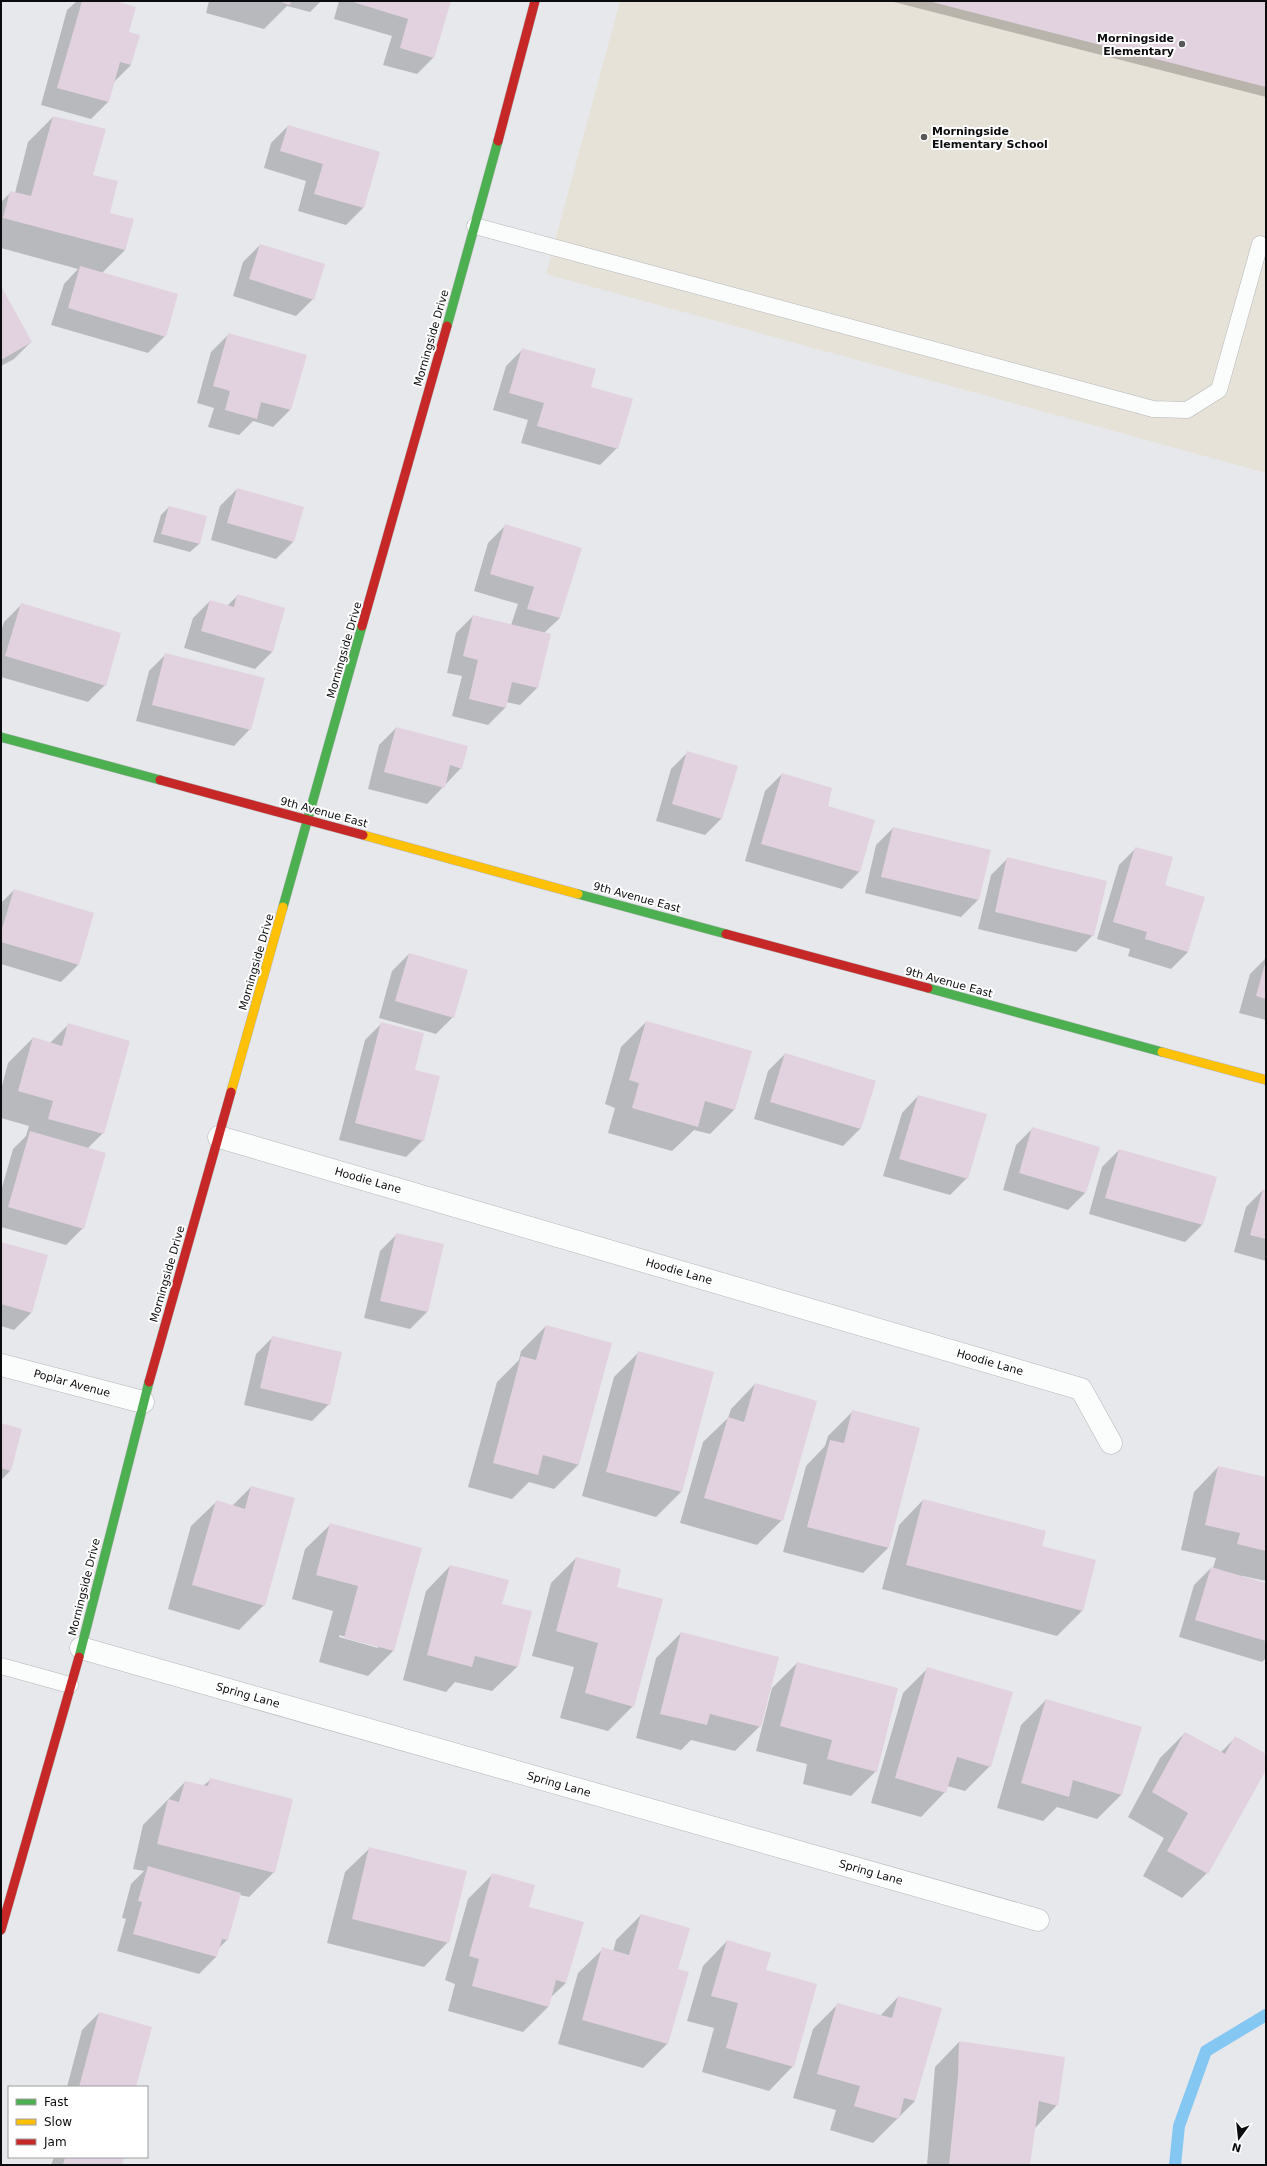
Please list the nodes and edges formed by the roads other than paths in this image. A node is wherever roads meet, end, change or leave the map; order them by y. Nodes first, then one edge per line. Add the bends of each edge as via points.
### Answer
1 (535, 1) edge
2 (475, 226) junction
3 (1260, 244) dead end
4 (1, 737) edge
5 (308, 820) junction
6 (1266, 1080) edge
7 (219, 1136) junction
8 (1, 1364) edge
9 (143, 1402) junction
10 (1111, 1443) dead end
11 (81, 1648) junction
12 (1, 1666) edge
13 (70, 1685) junction
14 (1038, 1920) dead end
15 (1, 1930) edge

1 - 2 street, Morningside Drive
2 - 3 lane via 1153,409 1188,410 1219,390
2 - 5 street, Morningside Drive
4 - 5 street, 9th Avenue East
5 - 6 street, 9th Avenue East
5 - 7 street, Morningside Drive
7 - 9 street, Morningside Drive
7 - 10 street, Hoodie Lane via 1082,1389
8 - 9 street, Poplar Avenue
9 - 11 street, Morningside Drive
11 - 13 street, Morningside Drive
11 - 14 street, Spring Lane
12 - 13 lane
13 - 15 street, Morningside Drive

